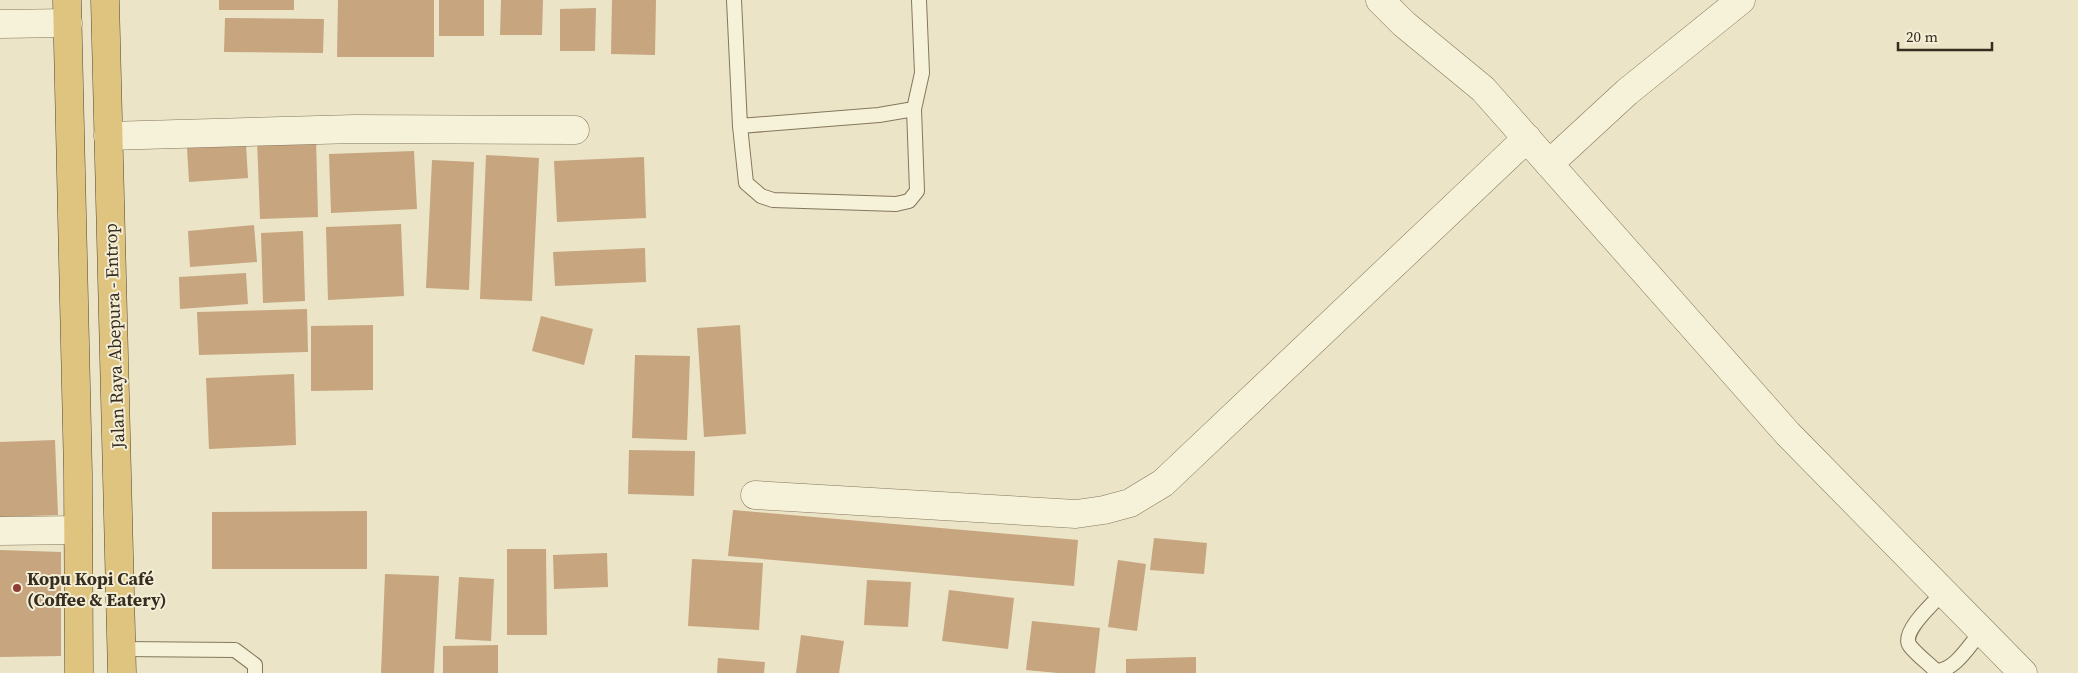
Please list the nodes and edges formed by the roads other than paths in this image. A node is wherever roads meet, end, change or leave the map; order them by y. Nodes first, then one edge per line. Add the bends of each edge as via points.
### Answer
1 (104, 0) edge
2 (734, 0) edge
3 (918, 0) edge
4 (1380, 0) edge
5 (1740, 0) edge
6 (67, 12) edge
7 (0, 24) edge
8 (914, 109) junction
9 (740, 126) junction
10 (575, 130) dead end
11 (108, 136) junction
12 (1520, 144) junction
13 (1549, 164) junction
14 (755, 495) dead end
15 (78, 530) junction
16 (0, 531) edge
17 (1943, 593) junction
18 (1982, 631) junction
19 (122, 661) edge
20 (79, 673) edge
21 (255, 673) edge
22 (2023, 673) edge

1 - 11 highway, Jalan Raya Abepura - Entrop
2 - 9 lane
3 - 8 lane via 922,73
4 - 12 street via 1483,89
5 - 13 street via 1627,92
6 - 7 street
6 - 15 highway
8 - 9 lane via 879,115
8 - 9 lane via 916,191 909,200 896,204 772,200 761,196 746,183
10 - 11 street via 355,129
11 - 19 highway, Jalan Raya Abepura - Entrop
12 - 13 street
12 - 14 street via 1163,483 1130,502 1076,514
13 - 17 street via 1788,434
15 - 16 street
15 - 20 highway
17 - 18 street
17 - 18 lane via 1911,628 1907,636 1909,645 1936,671 1944,671
18 - 22 street
19 - 21 lane via 235,650 255,665

